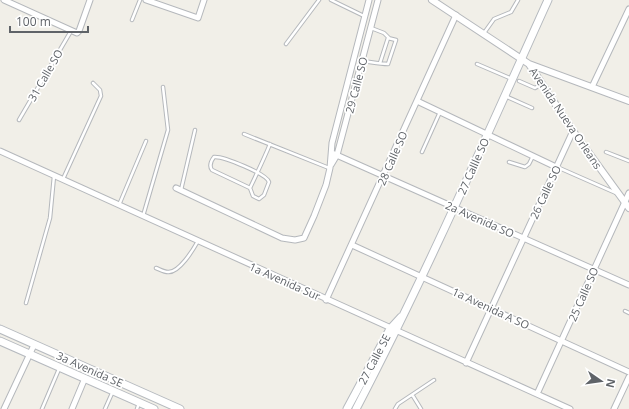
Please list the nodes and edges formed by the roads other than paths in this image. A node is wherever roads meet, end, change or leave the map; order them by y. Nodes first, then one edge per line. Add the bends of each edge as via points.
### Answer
1 (4, 0) edge
2 (90, 0) edge
3 (140, 0) edge
4 (146, 0) edge
5 (204, 0) edge
6 (319, 0) edge
7 (331, 0) edge
8 (369, 0) edge
9 (378, 0) edge
10 (432, 0) edge
11 (518, 0) edge
12 (548, 0) edge
13 (629, 9) edge
14 (456, 15) junction
15 (365, 17) junction
16 (132, 20) dead end
17 (371, 28) junction
18 (71, 31) junction
19 (483, 33) junction
20 (389, 38) junction
21 (286, 44) dead end
22 (522, 59) junction
23 (354, 60) junction
24 (362, 62) junction
25 (380, 64) junction
26 (477, 64) dead end
27 (529, 64) junction
28 (349, 80) junction
29 (516, 80) junction
30 (357, 82) junction
31 (93, 83) dead end
32 (542, 84) junction
33 (163, 87) dead end
34 (592, 87) junction
35 (505, 96) junction
36 (417, 101) junction
37 (629, 101) edge
38 (532, 108) dead end
39 (440, 112) junction
40 (19, 120) dead end
41 (195, 130) dead end
42 (573, 131) junction
43 (244, 134) dead end
44 (488, 134) junction
45 (146, 141) dead end
46 (270, 144) junction
47 (0, 151) edge
48 (422, 152) dead end
49 (606, 152) dead end
50 (334, 154) junction
51 (533, 156) junction
52 (629, 161) edge
53 (509, 162) dead end
54 (556, 166) junction
55 (330, 168) junction
56 (257, 172) junction
57 (54, 176) junction
58 (384, 176) junction
59 (62, 180) junction
60 (250, 188) junction
61 (178, 189) joint
62 (617, 193) junction
63 (629, 193) edge
64 (624, 203) junction
65 (119, 206) junction
66 (455, 208) junction
67 (629, 208) edge
68 (142, 216) junction
69 (523, 238) junction
70 (198, 241) junction
71 (352, 245) junction
72 (156, 268) dead end
73 (594, 270) junction
74 (422, 276) junction
75 (629, 285) edge
76 (326, 300) junction
77 (26, 303) dead end
78 (491, 309) junction
79 (625, 311) dead end
80 (405, 313) joint
81 (629, 313) edge
82 (0, 329) edge
83 (393, 330) junction
84 (561, 341) junction
85 (0, 342) edge
86 (34, 345) junction
87 (30, 354) junction
88 (466, 363) junction
89 (60, 367) junction
90 (629, 372) edge
91 (629, 376) edge
92 (85, 378) junction
93 (434, 380) dead end
94 (113, 391) junction
95 (537, 394) junction
96 (413, 396) junction
97 (138, 406) edge
98 (564, 408) edge
99 (4, 409) edge
100 (42, 409) edge
101 (72, 409) edge
102 (105, 409) edge
103 (154, 409) edge
104 (180, 409) edge
105 (347, 409) edge
106 (356, 409) edge
107 (395, 409) edge
108 (421, 409) edge
109 (570, 409) edge
110 (614, 409) edge

1 - 18 street
2 - 18 street via 78,33
3 - 16 lane
4 - 5 street via 198,18
6 - 21 lane
7 - 15 lane
8 - 15 street, 29 Calle SO
9 - 17 street, 29 Calle SO
10 - 14 street, Avenida Nueva Orleans
11 - 19 lane via 511,12 494,19
12 - 22 main road, 27 Callle SO
13 - 34 street
14 - 19 street, Avenida Nueva Orleans
14 - 36 street, 28 Calle SO
15 - 23 street, 29 Calle SO
17 - 20 lane
17 - 24 street, 29 Calle SO
18 - 40 lane, 31 Calle SO
19 - 22 street, Avenida Nueva Orleans
20 - 25 lane
20 - 25 lane via 397,42 388,64
22 - 27 street, Avenida Nueva Orleans
22 - 29 main road, 27 Callle SO
23 - 24 street
23 - 28 street, 29 Calle SO
24 - 25 lane
24 - 30 street, 29 Calle SO
26 - 29 lane
27 - 32 street, Avenida Nueva Orleans
27 - 34 street
28 - 30 street
28 - 50 street, 29 Calle SO via 332,143
29 - 32 lane via 535,88
29 - 35 main road, 27 Callle SO
30 - 50 street, 29 Calle SO
31 - 59 lane via 100,90 101,96
32 - 42 street, Avenida Nueva Orleans
33 - 68 lane via 168,130
34 - 37 street
35 - 38 lane
35 - 44 main road, 27 Callle SO
36 - 39 street
36 - 58 street, 28 Calle SO
39 - 44 street
39 - 48 lane
41 - 61 lane
42 - 54 street, 26 Calle SO
42 - 62 street, Avenida Nueva Orleans
43 - 46 lane
44 - 51 street
44 - 66 main road, 27 Callle SO
45 - 65 lane
46 - 55 lane
46 - 56 lane
47 - 57 street, 1a Avenida Sur
49 - 52 lane
50 - 55 street, 29 Calle SO
50 - 58 street, 2a Avenida SO
51 - 53 lane via 525,167
51 - 54 street
54 - 62 lane
54 - 69 street, 26 Calle SO
55 - 61 street, 29 Calle SO via 314,216 304,238 300,240 282,238
56 - 60 lane
56 - 60 lane via 268,179 264,195 256,198
56 - 60 lane via 222,157 214,157 210,165 212,170
57 - 59 street, 1a Avenida Sur
57 - 77 lane via 50,218
58 - 66 street, 2a Avenida SO
58 - 71 street, 28 Calle SO
59 - 65 street, 1a Avenida Sur
62 - 64 street, Avenida Nueva Orleans
63 - 64 street, 25 Calle SO
64 - 67 street, Avenida Nueva Orleans
64 - 73 street, 25 Calle SO
65 - 68 street, 1a Avenida Sur
66 - 69 street, 2a Avenida SO
66 - 74 main road, 27 Callle SO
68 - 70 street, 1a Avenida Sur
69 - 73 street, 2a Avenida SO
69 - 78 street, 26 Calle SO
70 - 72 lane via 191,254 173,270 168,272
70 - 76 street, 1a Avenida Sur
71 - 74 street, 1a Avenida A SO
71 - 76 street, 28 Calle SO
73 - 75 street, 2a Avenida SO
73 - 84 street, 25 Calle SO
74 - 78 street, 1a Avenida A SO
74 - 80 main road, 27 Callle SO
76 - 83 street, 1a Avenida Sur
78 - 84 street, 1a Avenida A SO
78 - 88 street, 26 Calle SO
79 - 81 lane
80 - 83 main road, 27 Calle SE
82 - 86 main road, 3a Avenida SE
83 - 88 street, 1a Avenida Sur
83 - 105 main road, 27 Calle SE
83 - 106 main road, 27 Calle SE
84 - 90 street, 1a Avenida A SO
84 - 95 street, 25 Calle SO
85 - 87 main road, 3a Avenida SE
86 - 87 street
86 - 104 main road, 3a Avenida SE
87 - 89 main road, 3a Avenida SE
87 - 99 street
88 - 95 street, 1a Avenida Sur
89 - 92 main road, 3a Avenida SE
89 - 100 lane
91 - 110 street
92 - 94 main road, 3a Avenida SE
92 - 101 street
93 - 96 lane
94 - 97 main road, 3a Avenida SE
94 - 102 lane
95 - 98 street, 1a Avenida Sur
96 - 107 lane via 398,404
96 - 108 lane
97 - 103 main road, 3a Avenida SE
98 - 109 street, 1a Avenida Sur

